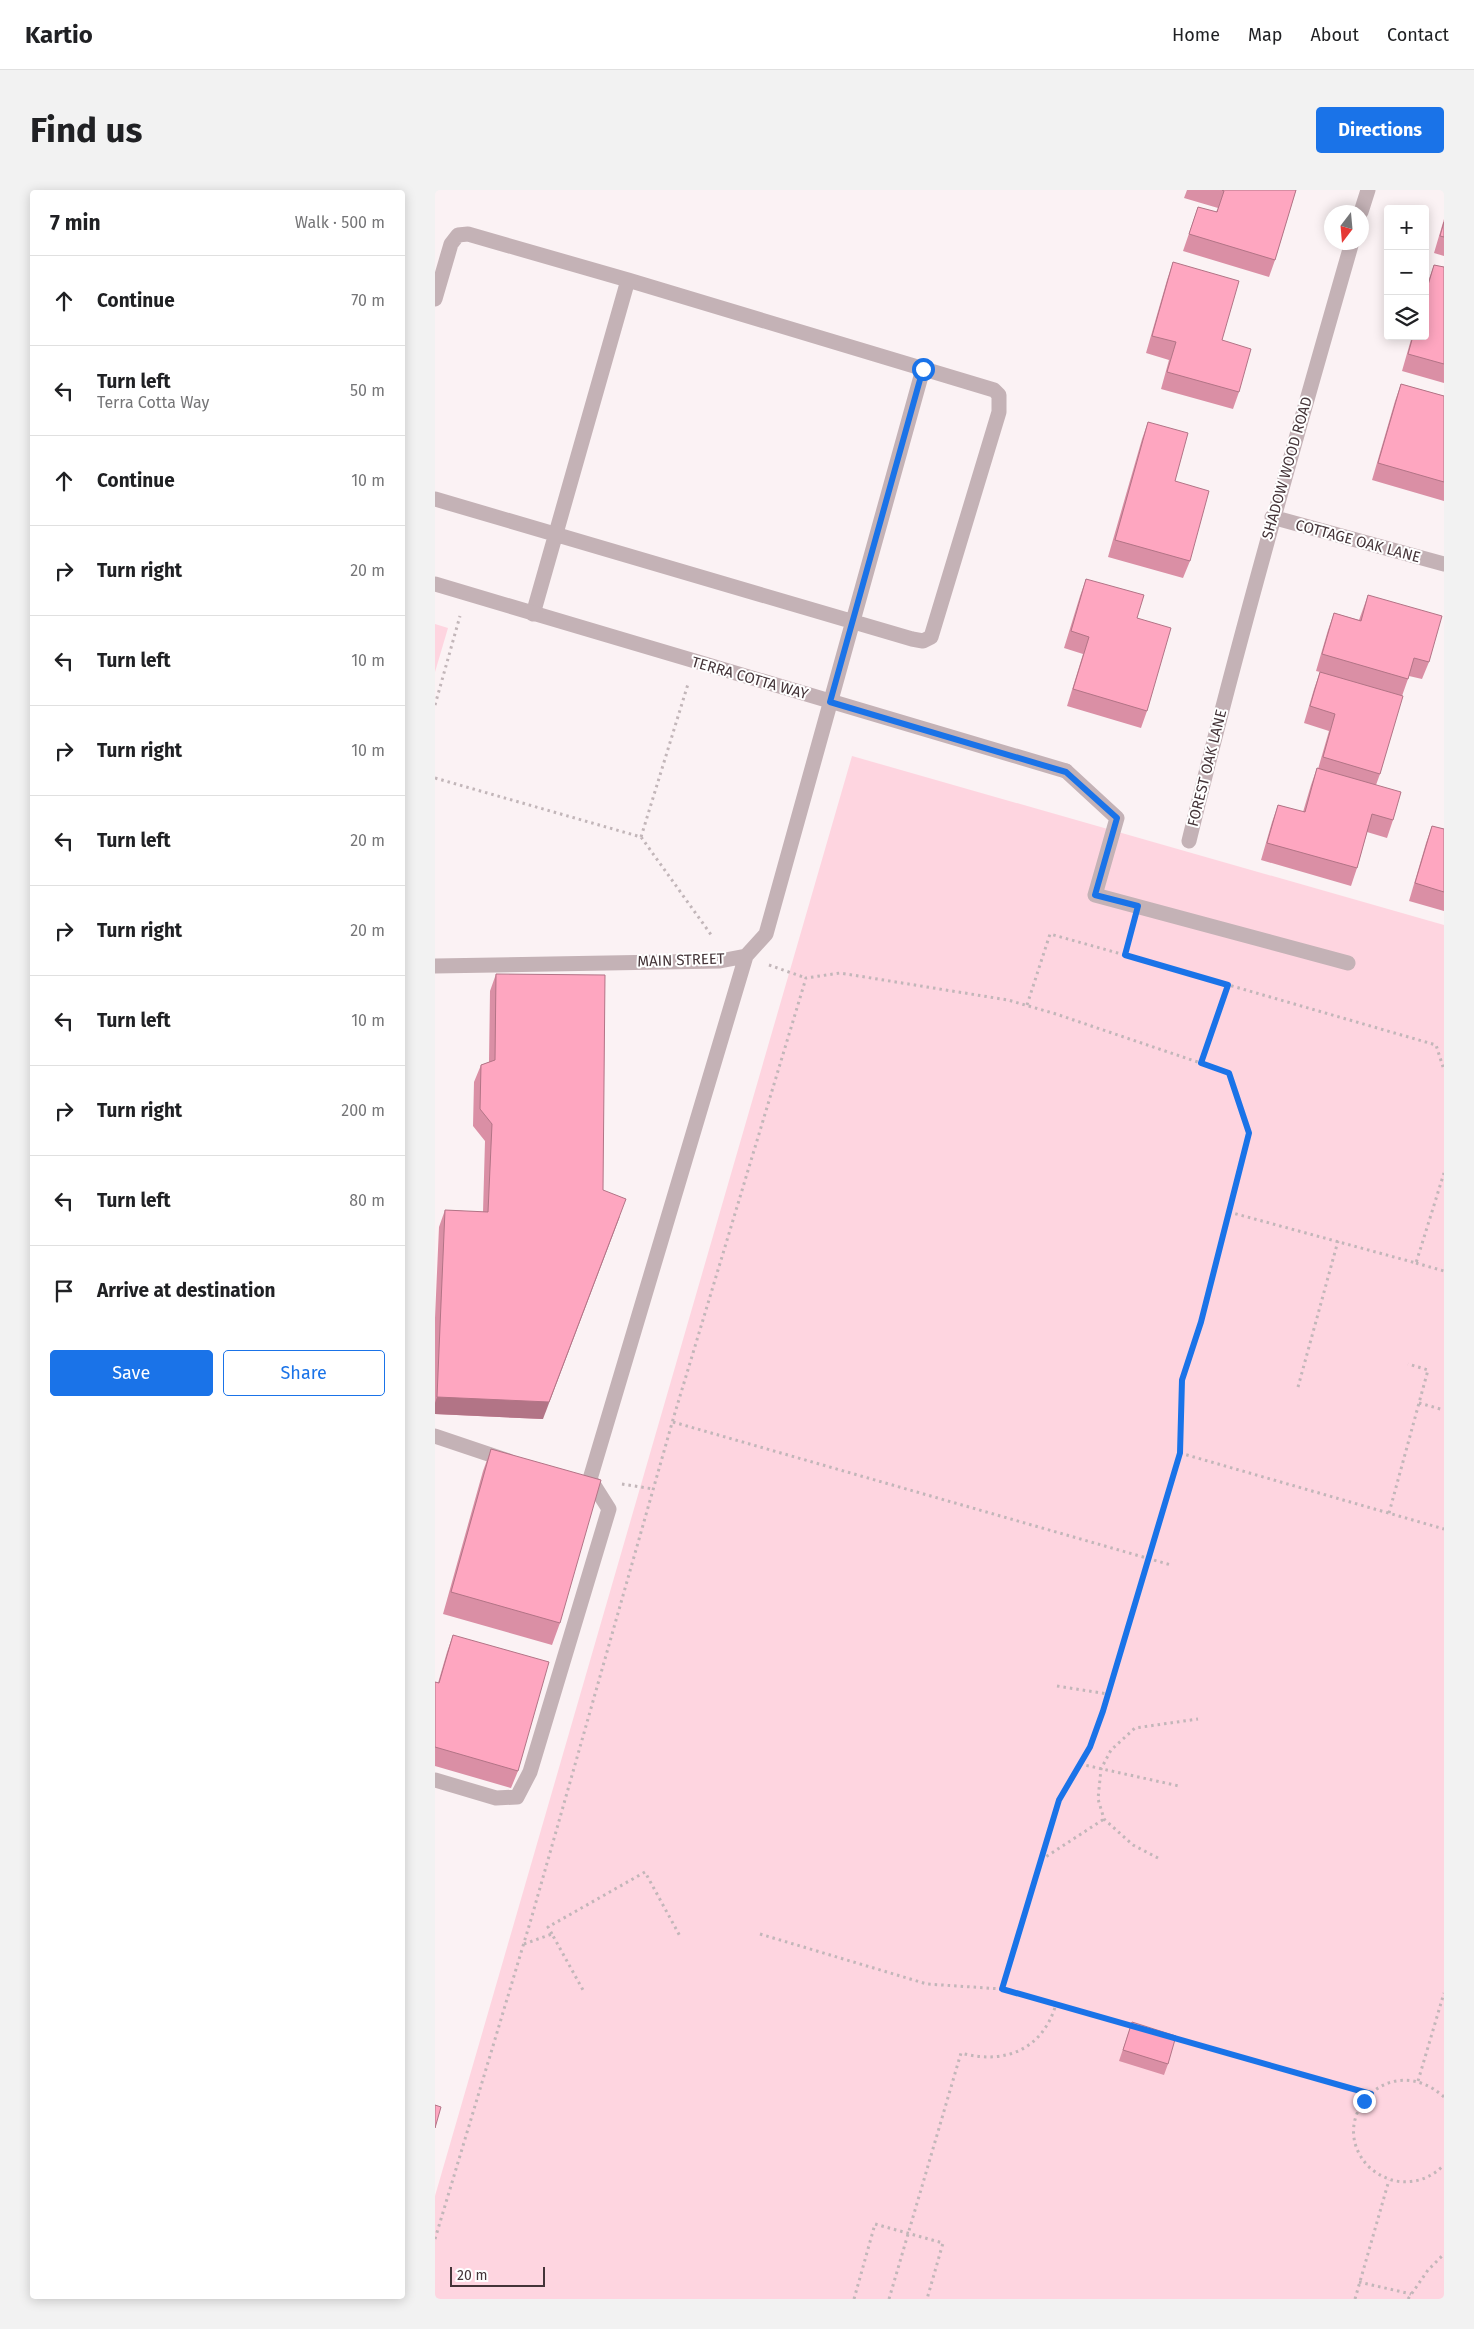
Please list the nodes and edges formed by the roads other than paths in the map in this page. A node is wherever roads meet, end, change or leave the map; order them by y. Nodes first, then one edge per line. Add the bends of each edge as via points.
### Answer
1 (1367, 190) edge
2 (1363, 205) edge
3 (1350, 250) edge
4 (628, 280) junction
5 (435, 299) edge
6 (923, 369) junction
7 (435, 499) edge
8 (1272, 517) junction
9 (555, 535) junction
10 (1444, 564) edge
11 (435, 584) edge
12 (533, 614) junction
13 (851, 622) junction
14 (1225, 694) joint
15 (830, 702) junction
16 (1189, 841) dead end
17 (746, 956) junction
18 (1348, 963) dead end
19 (435, 966) edge
20 (435, 1436) edge
21 (519, 1465) edge
22 (573, 1477) edge
23 (591, 1480) junction
24 (435, 1780) edge

1 - 2 street
3 - 8 street, SHADOW WOOD ROAD
4 - 5 street via 468,234 458,235 451,244
4 - 6 street
4 - 9 street
6 - 13 street, MAIN STREET
6 - 13 street via 994,390 999,395 999,412 931,637 912,639
7 - 9 street
8 - 10 street, COTTAGE OAK LANE
8 - 14 street, SHADOW WOOD ROAD
9 - 12 street
9 - 13 street
11 - 12 street, TERRA COTTA WAY
12 - 15 street, TERRA COTTA WAY
13 - 15 street, MAIN STREET
14 - 16 street, FOREST OAK LANE
15 - 17 street, MAIN STREET via 766,934
15 - 18 street, TERRA COTTA WAY via 1066,772 1117,818 1095,895
17 - 19 street, MAIN STREET via 720,961
17 - 23 street
20 - 21 street
22 - 23 street
23 - 24 street via 609,1509 530,1772 517,1797 496,1798

